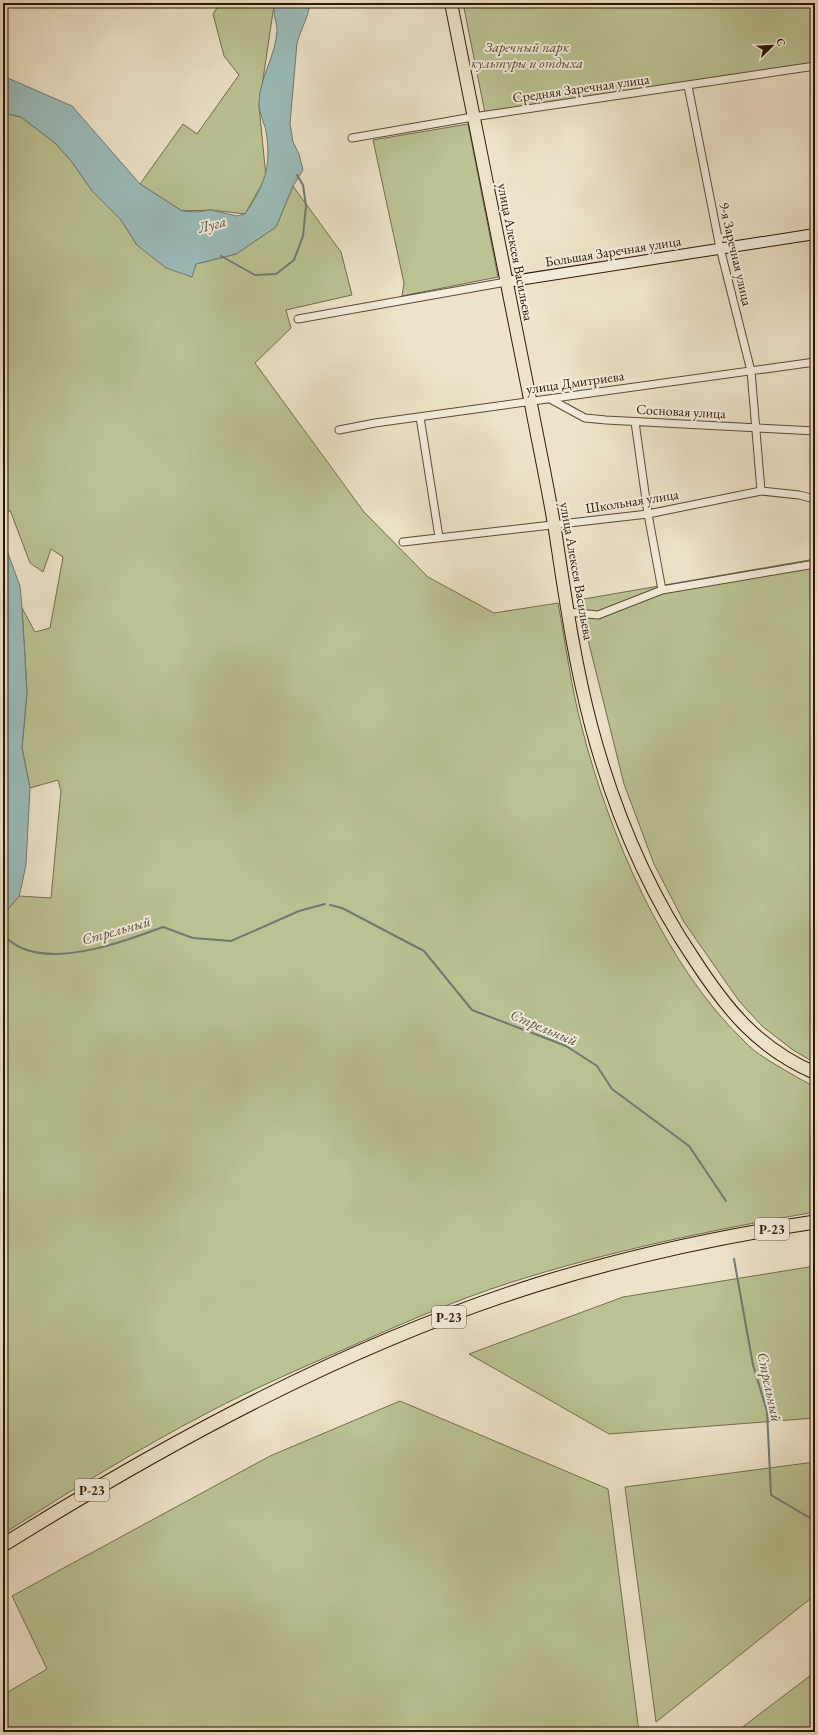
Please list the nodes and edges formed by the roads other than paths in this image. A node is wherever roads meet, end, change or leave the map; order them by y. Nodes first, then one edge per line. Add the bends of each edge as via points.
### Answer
1 (451, 3) edge
2 (815, 66) edge
3 (688, 86) junction
4 (473, 117) junction
5 (352, 138) dead end
6 (815, 234) edge
7 (720, 248) junction
8 (506, 282) junction
9 (298, 319) dead end
10 (815, 362) edge
11 (751, 371) junction
12 (550, 399) junction
13 (530, 402) junction
14 (420, 417) junction
15 (635, 422) junction
16 (755, 427) junction
17 (339, 430) dead end
18 (815, 431) edge
19 (761, 491) junction
20 (815, 501) edge
21 (648, 514) junction
22 (554, 526) junction
23 (438, 537) junction
24 (403, 542) dead end
25 (815, 564) edge
26 (662, 590) junction
27 (568, 612) junction
28 (815, 1073) edge
29 (815, 1222) edge
30 (815, 1227) edge
31 (729, 1237) junction
32 (3, 1545) edge

1 - 4 main road, улица Алексея Васильева
2 - 3 street, Средняя Заречная улица
3 - 4 street, Средняя Заречная улица
3 - 7 street, 9-я Заречная улица
4 - 5 street, Средняя Заречная улица
4 - 8 main road, улица Алексея Васильева
6 - 7 street, Большая Заречная улица
7 - 8 street, Большая Заречная улица
7 - 11 street, 9-я Заречная улица
8 - 9 street, Большая Заречная улица
8 - 13 main road, улица Алексея Васильева
10 - 11 street, улица Дмитриева
11 - 12 street, улица Дмитриева
11 - 16 street, 9-я Заречная улица
12 - 13 street, улица Дмитриева
12 - 15 street, Сосновая улица via 585,418
13 - 14 street, улица Дмитриева
13 - 22 main road, улица Алексея Васильева
14 - 17 street, улица Дмитриева
14 - 23 street
15 - 16 street, Сосновая улица
15 - 21 street
16 - 18 street, Сосновая улица
16 - 19 street, 9-я Заречная улица
19 - 20 street, Школьная улица via 798,495
19 - 21 street, Школьная улица
21 - 22 street, Школьная улица
21 - 26 street
22 - 23 street, Школьная улица
22 - 27 main road, улица Алексея Васильева
23 - 24 street, Школьная улица
25 - 26 street
26 - 27 street via 598,615
27 - 28 main road, улица Алексея Васильева via 591,724 608,781 656,898 704,976 740,1022 769,1047
29 - 31 highway, Р-23
30 - 31 main road
31 - 32 highway, Р-23 via 606,1265 539,1284 374,1347 269,1394 190,1435 109,1480

